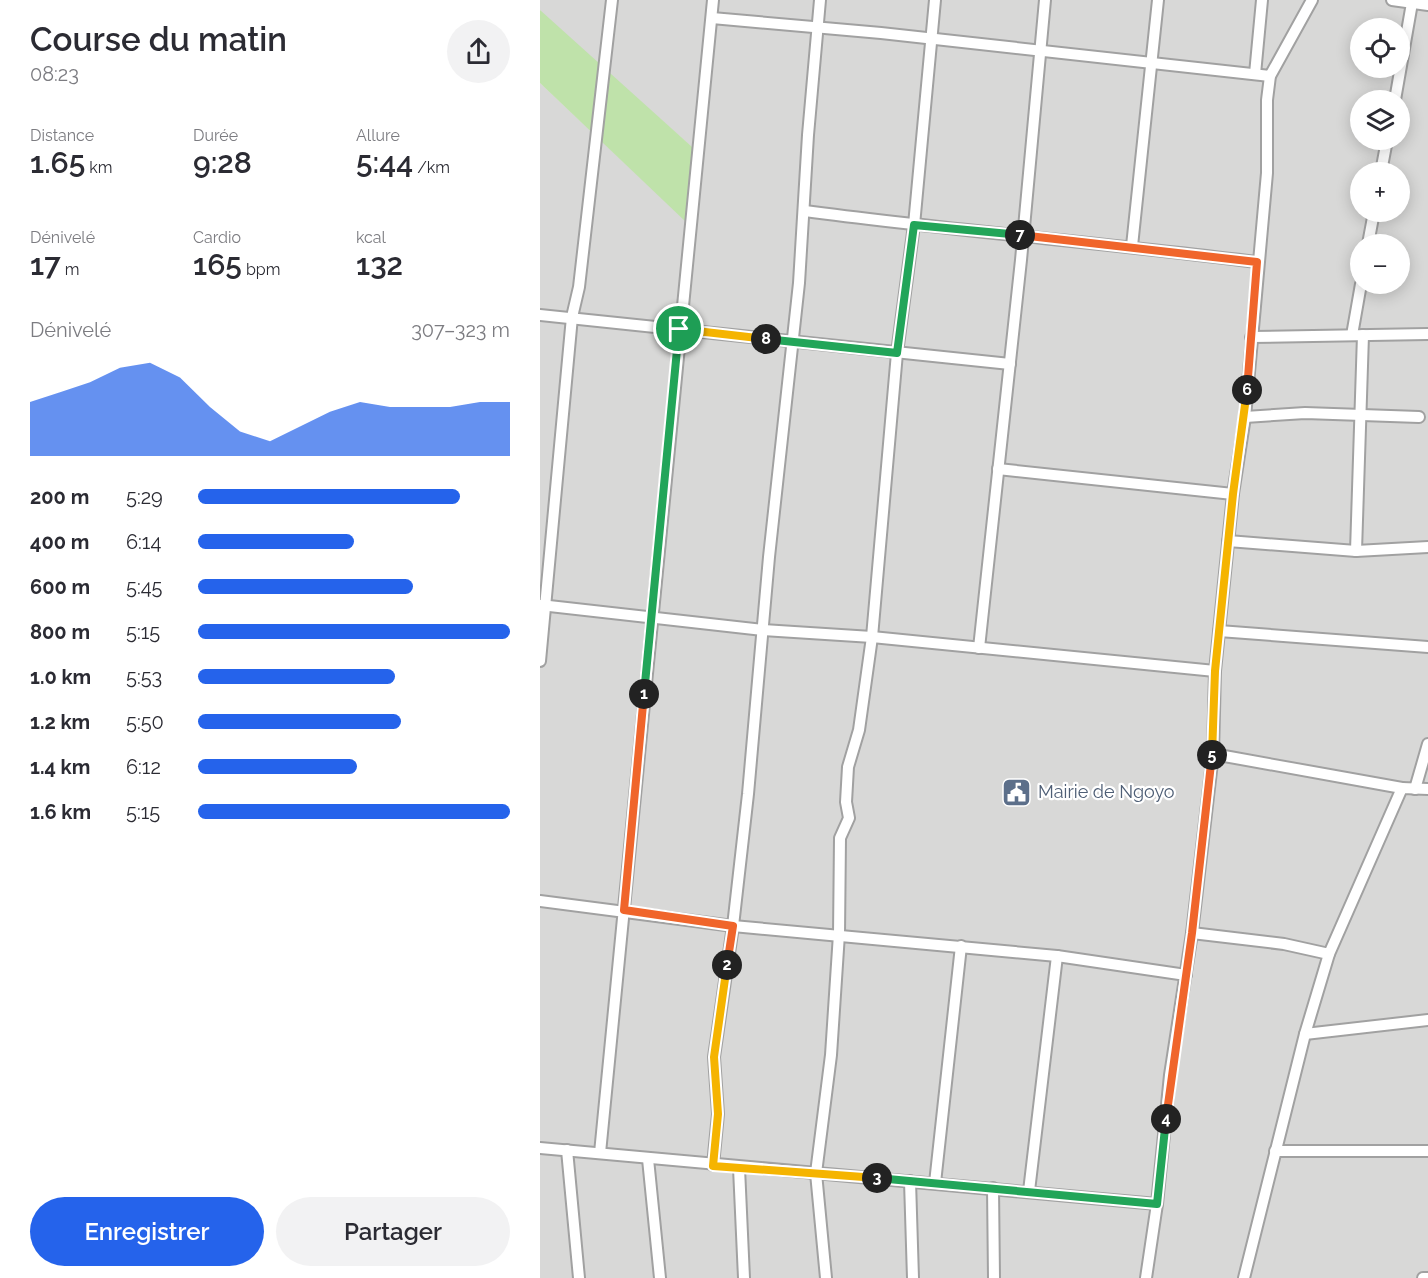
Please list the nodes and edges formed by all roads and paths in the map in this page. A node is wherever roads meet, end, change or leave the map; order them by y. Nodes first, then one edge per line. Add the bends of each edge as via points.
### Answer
1 (612, 0) edge
2 (713, 0) edge
3 (820, 0) edge
4 (936, 0) edge
5 (1045, 0) edge
6 (1158, 0) edge
7 (1262, 0) edge
8 (1312, 0) edge
9 (1392, 0) edge
10 (1412, 3) junction
11 (1428, 5) edge
12 (712, 18) junction
13 (817, 27) junction
14 (932, 40) junction
15 (1041, 51) junction
16 (1153, 63) junction
17 (1255, 74) junction
18 (1270, 76) junction
19 (1397, 90) edge
20 (805, 211) junction
21 (914, 225) junction
22 (1023, 235) junction
23 (1132, 246) junction
24 (1257, 262) junction
25 (1360, 294) edge
26 (540, 315) edge
27 (572, 316) junction
28 (679, 329) junction
29 (1428, 334) edge
30 (1358, 335) junction
31 (1251, 337) junction
32 (793, 341) junction
33 (897, 353) junction
34 (1010, 364) junction
35 (1361, 414) junction
36 (1245, 417) junction
37 (1419, 417) dead end
38 (998, 469) junction
39 (1233, 494) junction
40 (1228, 541) junction
41 (1428, 548) edge
42 (1356, 550) junction
43 (543, 606) edge
44 (651, 618) junction
45 (763, 630) junction
46 (1219, 631) junction
47 (872, 637) junction
48 (1428, 646) edge
49 (979, 648) junction
50 (540, 661) edge
51 (1215, 671) junction
52 (1428, 744) edge
53 (1213, 754) junction
54 (1402, 788) junction
55 (1415, 789) junction
56 (1428, 789) edge
57 (540, 901) edge
58 (624, 910) junction
59 (733, 926) junction
60 (1192, 933) junction
61 (839, 934) junction
62 (962, 946) junction
63 (1329, 954) junction
64 (1057, 956) junction
65 (1186, 975) junction
66 (1428, 1020) edge
67 (1305, 1034) junction
68 (540, 1148) edge
69 (567, 1150) junction
70 (1275, 1151) junction
71 (1428, 1151) edge
72 (600, 1153) junction
73 (648, 1159) junction
74 (713, 1166) junction
75 (739, 1168) junction
76 (816, 1173) junction
77 (910, 1181) junction
78 (935, 1183) junction
79 (993, 1188) junction
80 (1029, 1191) junction
81 (1157, 1204) junction
82 (579, 1278) edge
83 (660, 1278) edge
84 (744, 1278) edge
85 (826, 1278) edge
86 (913, 1278) edge
87 (994, 1278) edge
88 (1146, 1278) edge
89 (1244, 1278) edge
90 (1423, 1278) edge
91 (1428, 1278) edge

1 - 27 street via 579,287
2 - 12 street
3 - 13 street
4 - 14 street
5 - 15 street
6 - 16 street
7 - 17 street
8 - 18 street
9 - 10 street
10 - 11 street
10 - 19 street
12 - 13 street
12 - 28 street
13 - 14 street
13 - 20 street
14 - 15 street
14 - 21 street
15 - 16 street
15 - 22 street
16 - 17 street
16 - 23 street
17 - 18 street
18 - 24 street via 1267,173
20 - 21 street
20 - 32 street
21 - 22 street
21 - 33 street
22 - 23 street
22 - 34 street
23 - 24 street
24 - 31 street
25 - 30 street
26 - 27 street
27 - 28 street
27 - 43 street
28 - 32 street
28 - 44 street
29 - 30 street
30 - 31 street
30 - 35 street
31 - 36 street
32 - 33 street
32 - 45 street
33 - 34 street
33 - 47 street
34 - 38 street
35 - 36 street
35 - 37 street
35 - 42 street
36 - 39 street
38 - 39 street
38 - 49 street
39 - 40 street
40 - 42 street
40 - 46 street
41 - 42 street
43 - 44 street
43 - 50 street
44 - 45 street
44 - 58 street
45 - 47 street
45 - 59 street
46 - 48 street
46 - 51 street
47 - 49 street
47 - 61 street via 859,730 848,767 849,818 840,838
49 - 51 street
51 - 53 street
52 - 55 street
53 - 54 street
53 - 60 street
54 - 55 street
54 - 63 street
55 - 56 street
57 - 58 street
58 - 59 street
58 - 72 street
59 - 61 street
59 - 74 street via 714,1057 718,1114
60 - 63 street via 1284,944
60 - 65 street
61 - 62 street
61 - 76 street via 831,1055
62 - 64 street
62 - 78 street
63 - 67 street
64 - 65 street
64 - 80 street
65 - 81 street via 1170,1075
66 - 67 street
67 - 70 street
68 - 69 street
69 - 72 street
69 - 82 street
70 - 71 street
70 - 89 street
72 - 73 street
73 - 74 street
73 - 83 street
74 - 75 street
75 - 76 street
75 - 84 street
76 - 77 street
76 - 85 street
77 - 78 street
77 - 86 street
78 - 79 street
79 - 80 street
79 - 87 street
80 - 81 street
81 - 88 street
90 - 91 street

